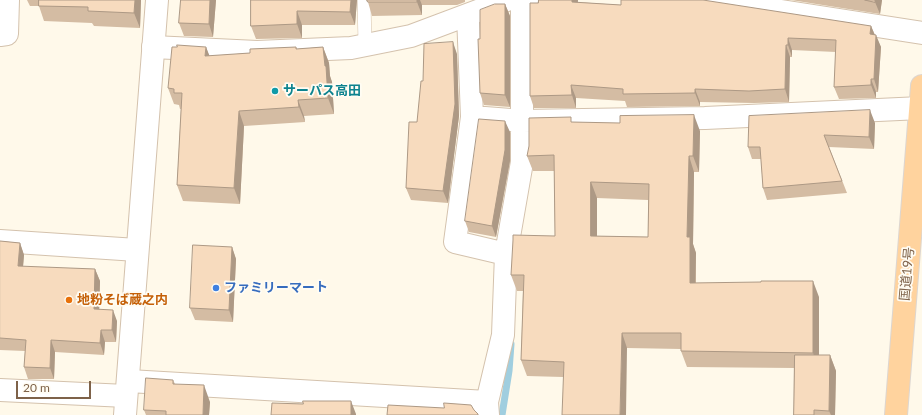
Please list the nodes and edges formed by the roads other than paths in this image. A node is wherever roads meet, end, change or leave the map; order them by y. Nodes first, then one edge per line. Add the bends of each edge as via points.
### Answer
1 (8, 0) edge
2 (157, 0) edge
3 (364, 0) edge
4 (507, 0) edge
5 (527, 0) edge
6 (710, 0) edge
7 (468, 15) junction
8 (922, 33) edge
9 (0, 35) edge
10 (365, 45) junction
11 (154, 46) junction
12 (922, 86) edge
13 (920, 108) junction
14 (472, 117) junction
15 (523, 121) junction
16 (918, 193) edge
17 (0, 241) edge
18 (137, 250) junction
19 (506, 254) junction
20 (0, 390) edge
21 (126, 398) edge
22 (488, 408) edge
23 (896, 415) edge

1 - 9 street via 8,34
2 - 11 street
3 - 10 lane
4 - 7 street
5 - 15 street via 522,5
6 - 8 street
7 - 10 street via 411,36
7 - 14 street
10 - 11 street via 351,48 257,52
11 - 18 street
12 - 13 highway, 国道19号
13 - 15 street via 705,118
13 - 16 highway, 国道19号
14 - 15 street
14 - 19 street via 455,242
15 - 19 street via 522,162
16 - 23 highway, 国道19号
17 - 18 street
18 - 21 street
19 - 22 street via 503,335
20 - 21 street
21 - 22 street

